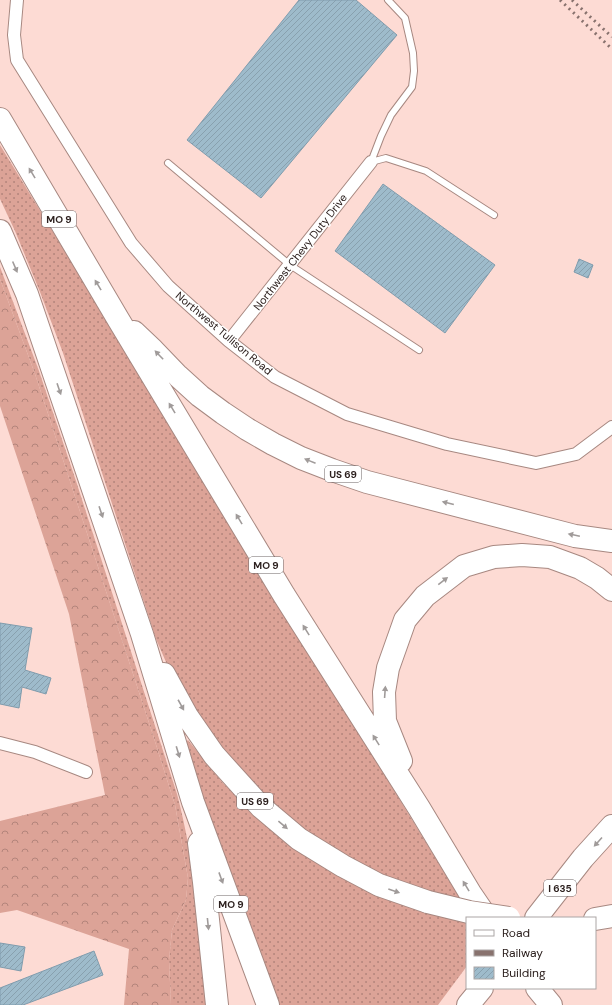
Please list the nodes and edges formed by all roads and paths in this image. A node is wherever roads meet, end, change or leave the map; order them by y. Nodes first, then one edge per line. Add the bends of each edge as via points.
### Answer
1 (17, 0) edge
2 (388, 0) edge
3 (0, 119) edge
4 (371, 162) junction
5 (168, 163) dead end
6 (494, 215) dead end
7 (0, 231) edge
8 (290, 265) junction
9 (118, 318) junction
10 (229, 341) junction
11 (419, 350) dead end
12 (612, 427) edge
13 (612, 541) edge
14 (612, 590) edge
15 (142, 634) junction
16 (0, 744) edge
17 (86, 772) dead end
18 (193, 802) junction
19 (419, 808) junction
20 (612, 826) edge
21 (612, 916) edge
22 (487, 917) edge
23 (502, 917) edge
24 (537, 917) edge
25 (596, 919) edge
26 (481, 989) edge
27 (538, 989) edge
28 (217, 1005) edge
29 (268, 1005) edge
30 (468, 1005) edge
31 (551, 1005) edge

1 - 10 street, Northwest Tullison Road via 14,35 17,60 130,243 168,286
2 - 4 lane via 405,18 413,53 414,71 412,87 391,115
9 -> 3 highway, MO 9
4 - 6 lane via 386,158 426,171
4 - 8 street, Northwest Chevy Duty Drive
5 - 8 lane
7 -> 15 highway, MO 9 via 27,294
8 - 10 street, Northwest Chevy Duty Drive
8 - 11 lane
13 -> 9 highway, US 69 via 575,536 367,482 301,458 247,429 200,396
19 -> 9 highway, MO 9 via 284,595
10 - 12 street, Northwest Tullison Road via 275,377 347,414 447,444 536,463 576,454
19 -> 14 highway via 385,721 384,692 388,668 405,620 425,596 464,566 494,557 522,555 550,557 580,568
15 -> 18 highway, MO 9
15 -> 23 highway, US 69, bridge via 187,716 214,755 261,807 299,839 379,885 428,902
16 - 17 street via 35,752
18 -> 28 highway
18 -> 29 highway, MO 9
22 -> 19 highway, MO 9
20 -> 24 highway, I 635
21 - 25 highway
26 - 30 highway
27 - 31 highway

